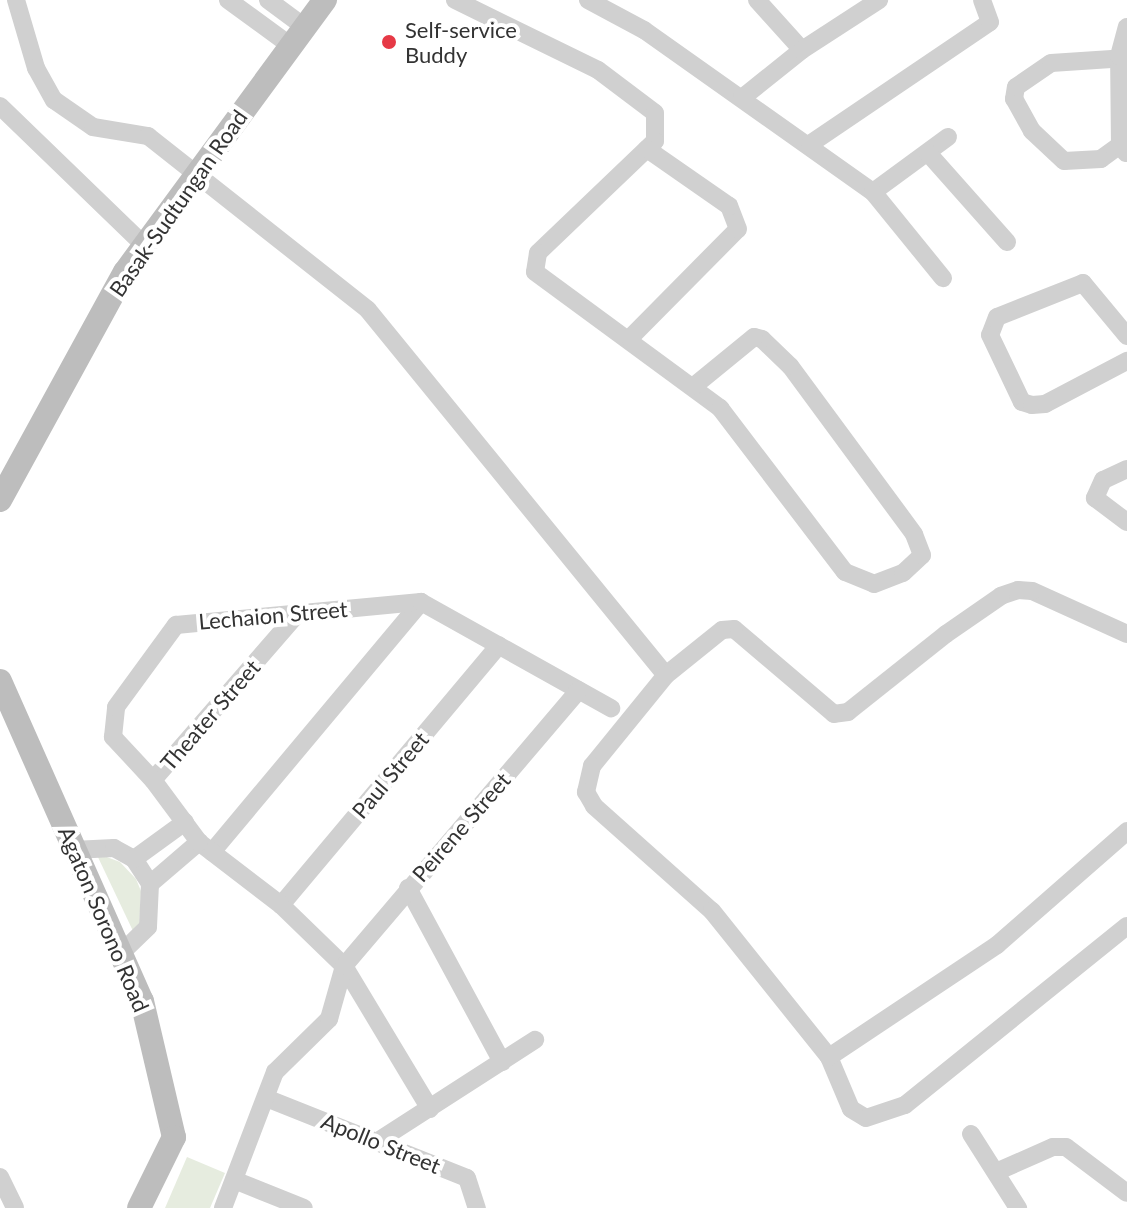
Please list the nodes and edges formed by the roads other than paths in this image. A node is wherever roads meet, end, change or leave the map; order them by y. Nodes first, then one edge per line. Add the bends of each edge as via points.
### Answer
1 (16, 0) edge
2 (228, 0) edge
3 (268, 0) edge
4 (325, 0) edge
5 (455, 0) edge
6 (588, 0) edge
7 (757, 0) edge
8 (879, 0) edge
9 (982, 0) edge
10 (1127, 27) edge
11 (299, 37) junction
12 (802, 50) junction
13 (1123, 57) edge
14 (742, 98) junction
15 (0, 106) edge
16 (948, 137) dead end
17 (810, 144) junction
18 (647, 149) junction
19 (1124, 149) edge
20 (928, 153) junction
21 (196, 174) junction
22 (873, 192) junction
23 (1007, 242) dead end
24 (144, 245) junction
25 (943, 278) dead end
26 (1127, 336) edge
27 (630, 338) junction
28 (1127, 361) edge
29 (694, 386) junction
30 (1127, 469) edge
31 (0, 500) edge
32 (1127, 522) edge
33 (421, 602) junction
34 (298, 613) junction
35 (1127, 634) edge
36 (499, 645) junction
37 (666, 675) junction
38 (0, 681) edge
39 (579, 690) junction
40 (611, 708) dead end
41 (153, 780) junction
42 (185, 822) junction
43 (1127, 831) edge
44 (206, 847) junction
45 (73, 850) junction
46 (134, 859) junction
47 (150, 884) junction
48 (408, 888) junction
49 (281, 905) junction
50 (1127, 926) edge
51 (121, 953) junction
52 (344, 966) junction
53 (535, 1040) dead end
54 (829, 1057) junction
55 (502, 1062) junction
56 (266, 1098) junction
57 (430, 1109) junction
58 (971, 1134) dead end
59 (378, 1141) junction
60 (996, 1172) junction
61 (0, 1177) edge
62 (234, 1180) junction
63 (1127, 1193) edge
64 (15, 1208) edge
65 (139, 1208) edge
66 (223, 1208) edge
67 (304, 1208) edge
68 (477, 1208) edge
69 (1018, 1208) edge

1 - 21 street via 36,68 54,100 93,127 148,136
2 - 11 street
3 - 11 street
4 - 11 street, Basak-Sudtungan Road
5 - 18 street via 598,70 641,99 655,113 655,141
6 - 14 street via 644,30
7 - 12 street
8 - 12 street
9 - 17 street via 990,22
10 - 13 street
11 - 21 street, Basak-Sudtungan Road
12 - 14 street
13 - 19 street
13 - 19 street via 1051,63 1016,87 1014,99 1032,131 1064,161 1101,159
14 - 17 street
15 - 24 street
16 - 20 street
17 - 22 street
18 - 27 street via 729,206 738,229
18 - 27 street via 538,253 535,272
20 - 22 street
20 - 23 street
21 - 24 street, Basak-Sudtungan Road
21 - 37 street via 368,310
22 - 25 street
24 - 31 street, Basak-Sudtungan Road
26 - 28 street via 1083,283 997,317 990,335 1022,402 1032,405 1045,404
27 - 29 street
29 - 29 street via 754,337 762,339 790,366 914,534 922,555 903,573 874,584 845,572 720,408
30 - 32 street via 1103,480 1095,498
33 - 34 street, Lechaion Street
33 - 36 street
33 - 44 street
34 - 41 street, Theater Street
34 - 41 street, Lechaion Street via 189,623 170,631 111,723 113,737
35 - 37 street via 1032,591 1018,590 946,634 848,712 834,714 734,629 709,638
36 - 39 street
36 - 49 street, Paul Street
37 - 54 street via 592,766 586,792 594,806 712,911
38 - 45 street, Agaton Sorono Road
39 - 40 street
39 - 48 street, Peirene Street
41 - 42 street, Lechaion Street
42 - 44 street, Lechaion Street
42 - 46 street
43 - 54 street via 997,945
44 - 47 street
44 - 49 street, Lechaion Street
45 - 46 street via 105,846
45 - 51 street, Agaton Sorono Road
46 - 47 street
47 - 51 street via 148,927
48 - 52 street, Peirene Street
48 - 55 street
49 - 52 street, Lechaion Street
50 - 54 street via 905,1105 866,1118 851,1109
51 - 65 street, Agaton Sorono Road via 142,1001 174,1137
52 - 56 street via 329,1019 275,1072
52 - 57 street, Lechaion Street
53 - 55 street
55 - 57 street
56 - 59 street, Apollo Street
56 - 62 street
57 - 59 street
58 - 60 street
59 - 68 street, Apollo Street via 467,1178
60 - 63 street via 1053,1147 1066,1147
60 - 69 street
61 - 64 street
62 - 66 street
62 - 67 street

